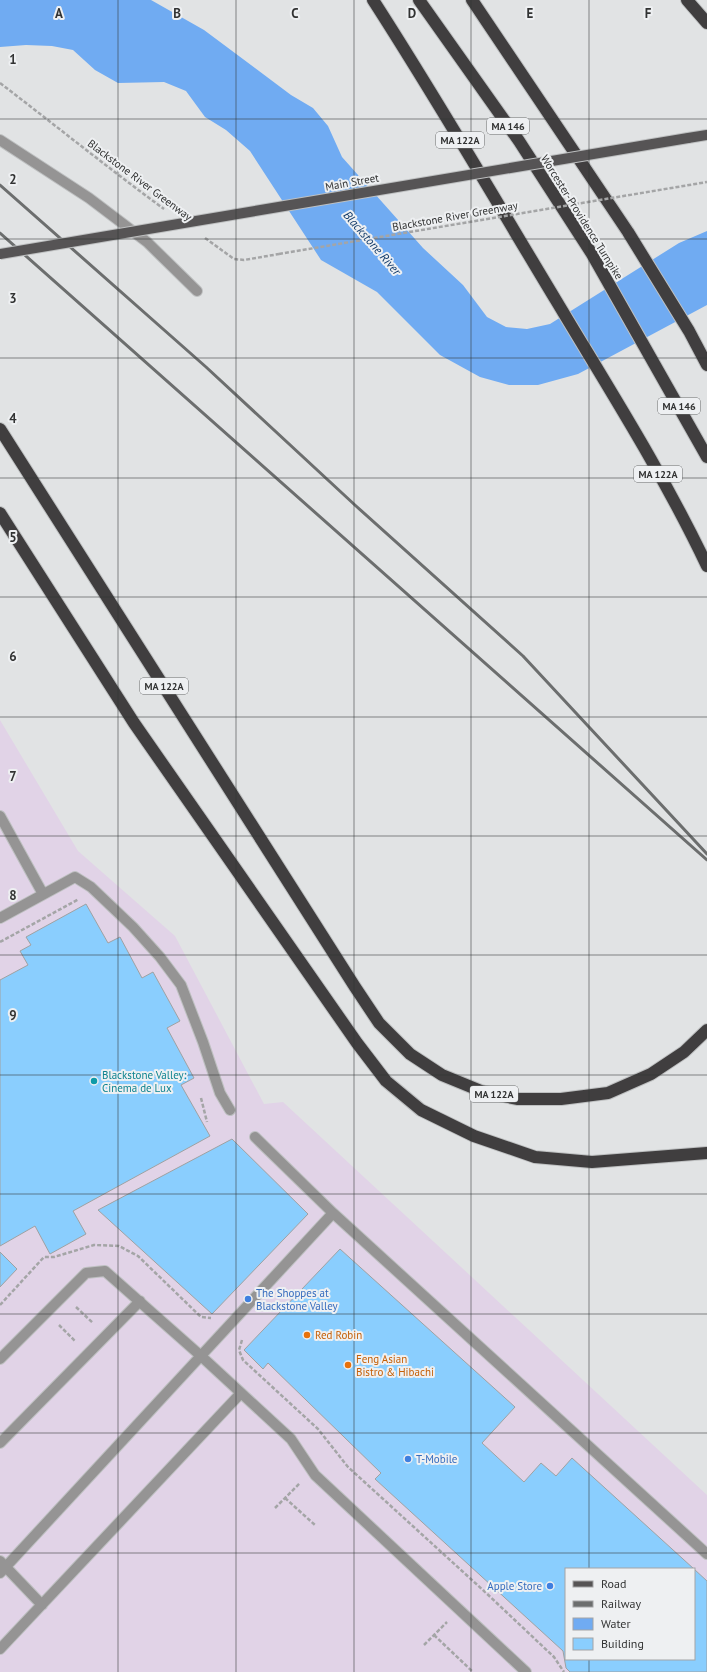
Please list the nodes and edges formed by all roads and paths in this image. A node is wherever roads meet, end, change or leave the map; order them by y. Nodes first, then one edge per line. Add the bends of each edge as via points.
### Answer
1 (373, 0) edge
2 (420, 0) edge
3 (472, 0) edge
4 (687, 0) edge
5 (707, 22) edge
6 (0, 83) edge
7 (707, 135) edge
8 (0, 140) edge
9 (707, 182) edge
10 (165, 209) dead end
11 (203, 236) dead end
12 (0, 254) edge
13 (197, 291) dead end
14 (707, 365) edge
15 (0, 429) edge
16 (707, 457) edge
17 (0, 513) edge
18 (707, 566) edge
19 (0, 816) edge
20 (42, 894) junction
21 (81, 898) dead end
22 (0, 918) edge
23 (0, 942) edge
24 (707, 1030) edge
25 (199, 1091) dead end
26 (230, 1110) dead end
27 (207, 1122) dead end
28 (255, 1137) dead end
29 (707, 1153) edge
30 (333, 1213) junction
31 (140, 1301) junction
32 (72, 1302) dead end
33 (54, 1321) dead end
34 (245, 1334) dead end
35 (106, 1335) junction
36 (88, 1354) junction
37 (201, 1356) junction
38 (0, 1360) edge
39 (241, 1393) junction
40 (0, 1443) edge
41 (302, 1480) dead end
42 (285, 1498) junction
43 (275, 1508) dead end
44 (315, 1525) dead end
45 (707, 1554) edge
46 (2, 1567) edge
47 (42, 1605) junction
48 (451, 1617) dead end
49 (434, 1635) junction
50 (424, 1645) dead end
51 (0, 1649) edge
52 (473, 1672) edge
53 (526, 1672) edge
54 (564, 1672) edge

1 - 18 highway, MA 122A via 430,89 606,384 687,525
2 - 16 highway, Worcester-Providence Turnpike / MA 146 via 519,141 592,254
3 - 14 highway via 628,232
4 - 5 highway
6 - 10 path, Blackstone River Greenway via 78,142 114,173
7 - 12 main road, Main Street, bridge
8 - 13 lane via 89,198 147,242
9 - 11 path, Blackstone River Greenway, bridge via 244,260 234,259
15 - 24 highway, MA 122A via 355,987 379,1023 410,1054 442,1075 481,1091 518,1099 561,1099 608,1093 651,1074 684,1052
17 - 29 highway via 134,723 386,1081 421,1110 474,1136 534,1157 592,1162
19 - 20 lane
20 - 22 lane
20 - 26 lane via 75,876 110,904 160,957 181,985 220,1093
21 - 23 path
25 - 27 path
28 - 30 lane
30 - 37 lane
30 - 45 lane
31 - 35 lane
31 - 37 lane
31 - 38 lane via 105,1271 86,1273
32 - 35 path
33 - 36 path
34 - 54 path via 239,1350 243,1360 318,1429 348,1467 554,1657
35 - 36 lane
36 - 40 lane
37 - 39 lane
37 - 46 lane
39 - 47 lane
39 - 53 lane via 292,1439 312,1472
41 - 42 path
42 - 43 path
42 - 44 path
46 - 47 lane
47 - 51 lane
48 - 49 path
49 - 50 path
49 - 52 path

